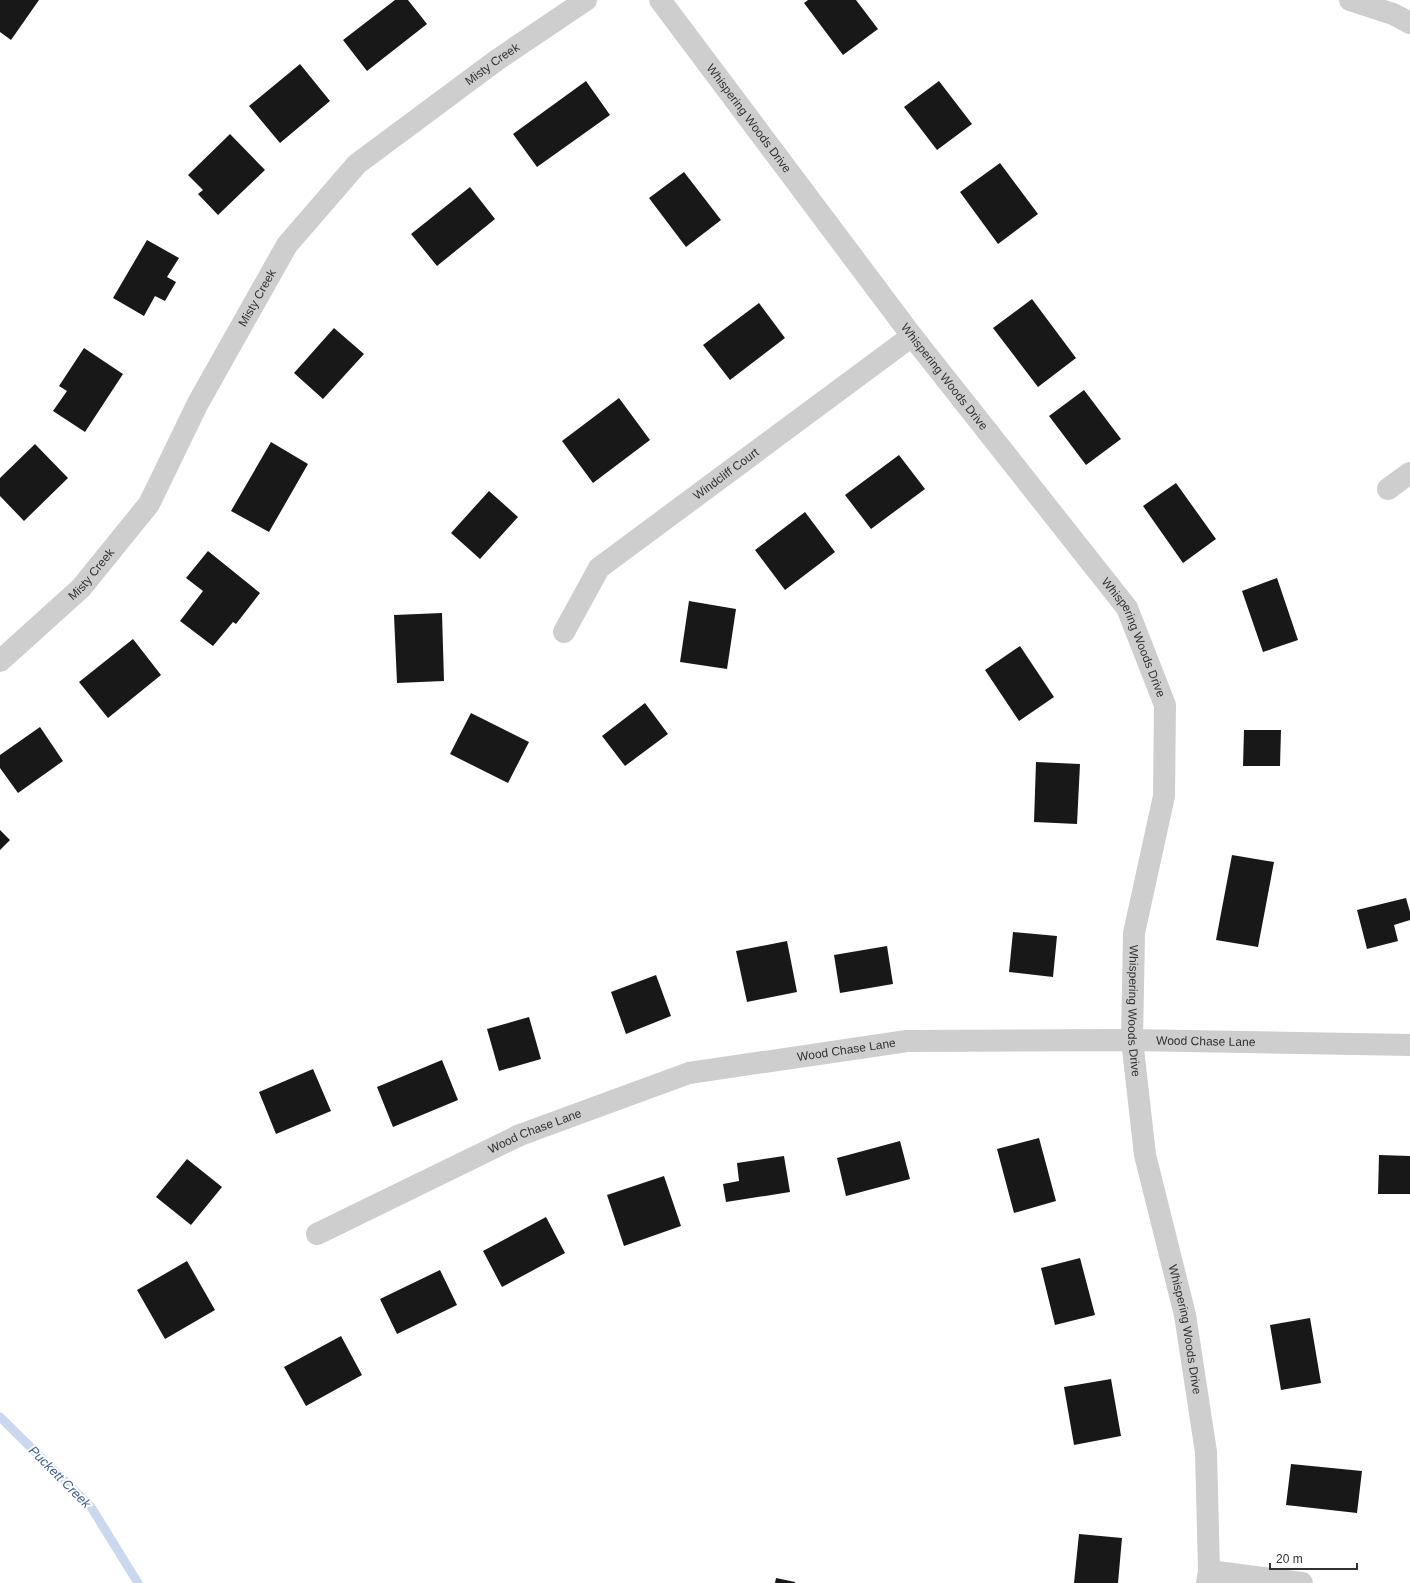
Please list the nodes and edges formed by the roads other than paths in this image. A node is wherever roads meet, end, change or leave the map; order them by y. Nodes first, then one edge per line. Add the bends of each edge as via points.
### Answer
1 (586, 0) edge
2 (660, 0) edge
3 (1350, 0) edge
4 (1410, 23) edge
5 (912, 336) junction
6 (1410, 473) edge
7 (1388, 489) dead end
8 (564, 632) dead end
9 (0, 661) edge
10 (1132, 1040) junction
11 (1410, 1045) edge
12 (317, 1234) dead end
13 (1208, 1577) edge
14 (1302, 1583) edge

1 - 9 street, Misty Creek via 497,60 358,164 287,245 198,403 149,504 81,588
2 - 5 street, Whispering Woods Drive
3 - 4 street via 1393,14
5 - 8 street, Windcliff Court via 599,568
5 - 10 street, Whispering Woods Drive via 1126,608 1165,705 1164,796 1134,933
6 - 7 street
10 - 11 street, Wood Chase Lane
10 - 12 street, Wood Chase Lane via 907,1041 689,1073 520,1135
10 - 13 street, Whispering Woods Drive via 1145,1155 1185,1315 1206,1452
13 - 14 street

